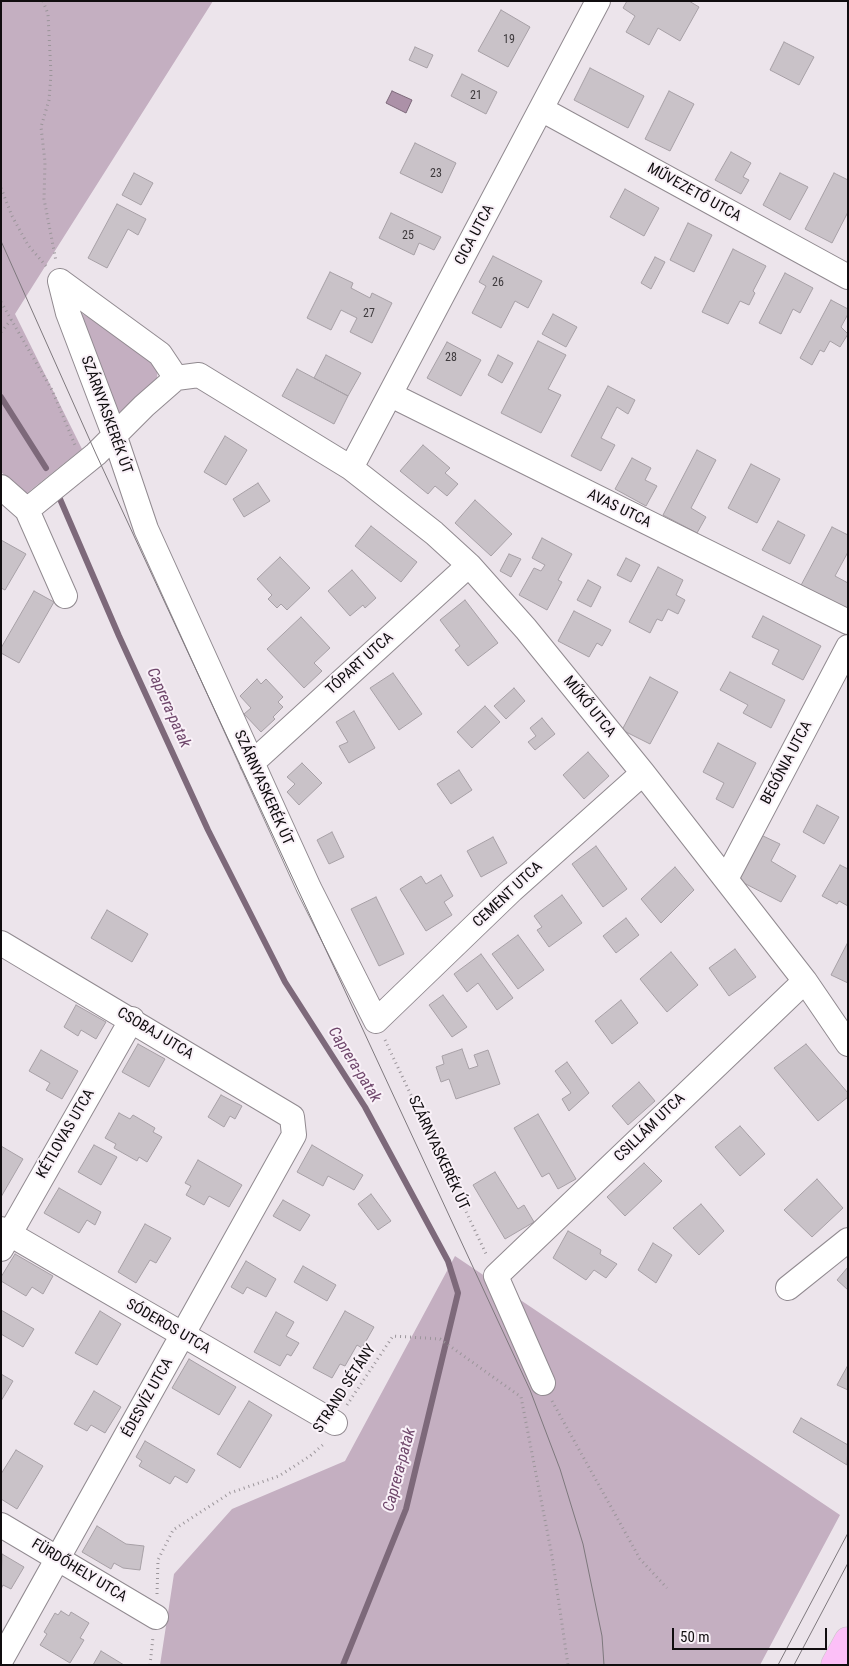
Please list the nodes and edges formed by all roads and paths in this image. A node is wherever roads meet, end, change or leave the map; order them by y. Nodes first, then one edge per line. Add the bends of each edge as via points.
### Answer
1 (43, 1) edge
2 (598, 1) edge
3 (541, 109) junction
4 (1, 188) edge
5 (848, 277) edge
6 (60, 281) junction
7 (1, 302) edge
8 (11, 320) junction
9 (1, 332) edge
10 (176, 378) junction
11 (391, 395) junction
12 (115, 437) junction
13 (83, 464) junction
14 (351, 468) junction
15 (1, 487) edge
16 (27, 510) junction
17 (469, 565) junction
18 (65, 596) dead end
19 (848, 622) edge
20 (848, 648) edge
21 (252, 763) junction
22 (643, 773) junction
23 (726, 879) junction
24 (1, 943) edge
25 (805, 981) junction
26 (132, 1019) junction
27 (376, 1022) junction
28 (848, 1044) edge
29 (294, 1135) joint
30 (4, 1237) edge
31 (848, 1240) edge
32 (496, 1276) junction
33 (788, 1288) dead end
34 (183, 1335) junction
35 (543, 1383) joint
36 (335, 1423) junction
37 (1, 1525) edge
38 (58, 1559) junction
39 (667, 1588) dead end
40 (156, 1617) junction
41 (1, 1660) edge
42 (150, 1665) edge
43 (568, 1665) edge

1 - 6 path via 48,14 51,74 49,100 41,128 45,162 44,199
2 - 3 street, CICA UTCA
3 - 5 street, MŰVEZETŐ UTCA
3 - 11 street, CICA UTCA
4 - 6 path via 28,245
6 - 10 street via 160,354
6 - 12 street, SZÁRNYASKERÉK ÚT via 68,313
7 - 8 path
8 - 9 path
8 - 13 path via 52,390
10 - 12 street
10 - 14 street, MŰKŐ UTCA via 200,376
11 - 14 street, CICA UTCA
11 - 19 street, AVAS UTCA
12 - 13 street
12 - 21 street, SZÁRNYASKERÉK ÚT via 146,529
13 - 16 street
14 - 17 street, MŰKŐ UTCA
15 - 16 street
16 - 18 street
17 - 21 street, TÓPART UTCA
17 - 22 street, MŰKŐ UTCA via 526,629
20 - 23 street, BEGÓNIA UTCA
21 - 27 street, SZÁRNYASKERÉK ÚT via 309,888
22 - 23 street, MŰKŐ UTCA
22 - 27 street, CEMENT UTCA via 512,890
23 - 25 street, MŰKŐ UTCA
24 - 26 street, CSOBAJ UTCA
25 - 28 street, MŰKŐ UTCA
25 - 32 street, CSILLÁM UTCA
26 - 29 street, CSOBAJ UTCA via 292,1117
26 - 30 street, KÉTLOVAS UTCA
27 - 32 path, SZÁRNYASKERÉK ÚT
29 - 34 street, ÉDESVÍZ UTCA
30 - 34 street, SÓDEROS UTCA
31 - 33 street
32 - 35 street
34 - 36 street, SÓDEROS UTCA
34 - 38 street, ÉDESVÍZ UTCA
35 - 39 path via 640,1559
36 - 40 path, STRAND SÉTÁNY via 330,1439 310,1456 279,1476 230,1493 173,1530 158,1560
36 - 43 path, STRAND SÉTÁNY via 393,1336 440,1339 521,1397 552,1556
37 - 38 street, FÜRDŐHELY UTCA
38 - 40 street, FÜRDŐHELY UTCA
38 - 41 street, ÉDESVÍZ UTCA
40 - 42 path, STRAND SÉTÁNY

